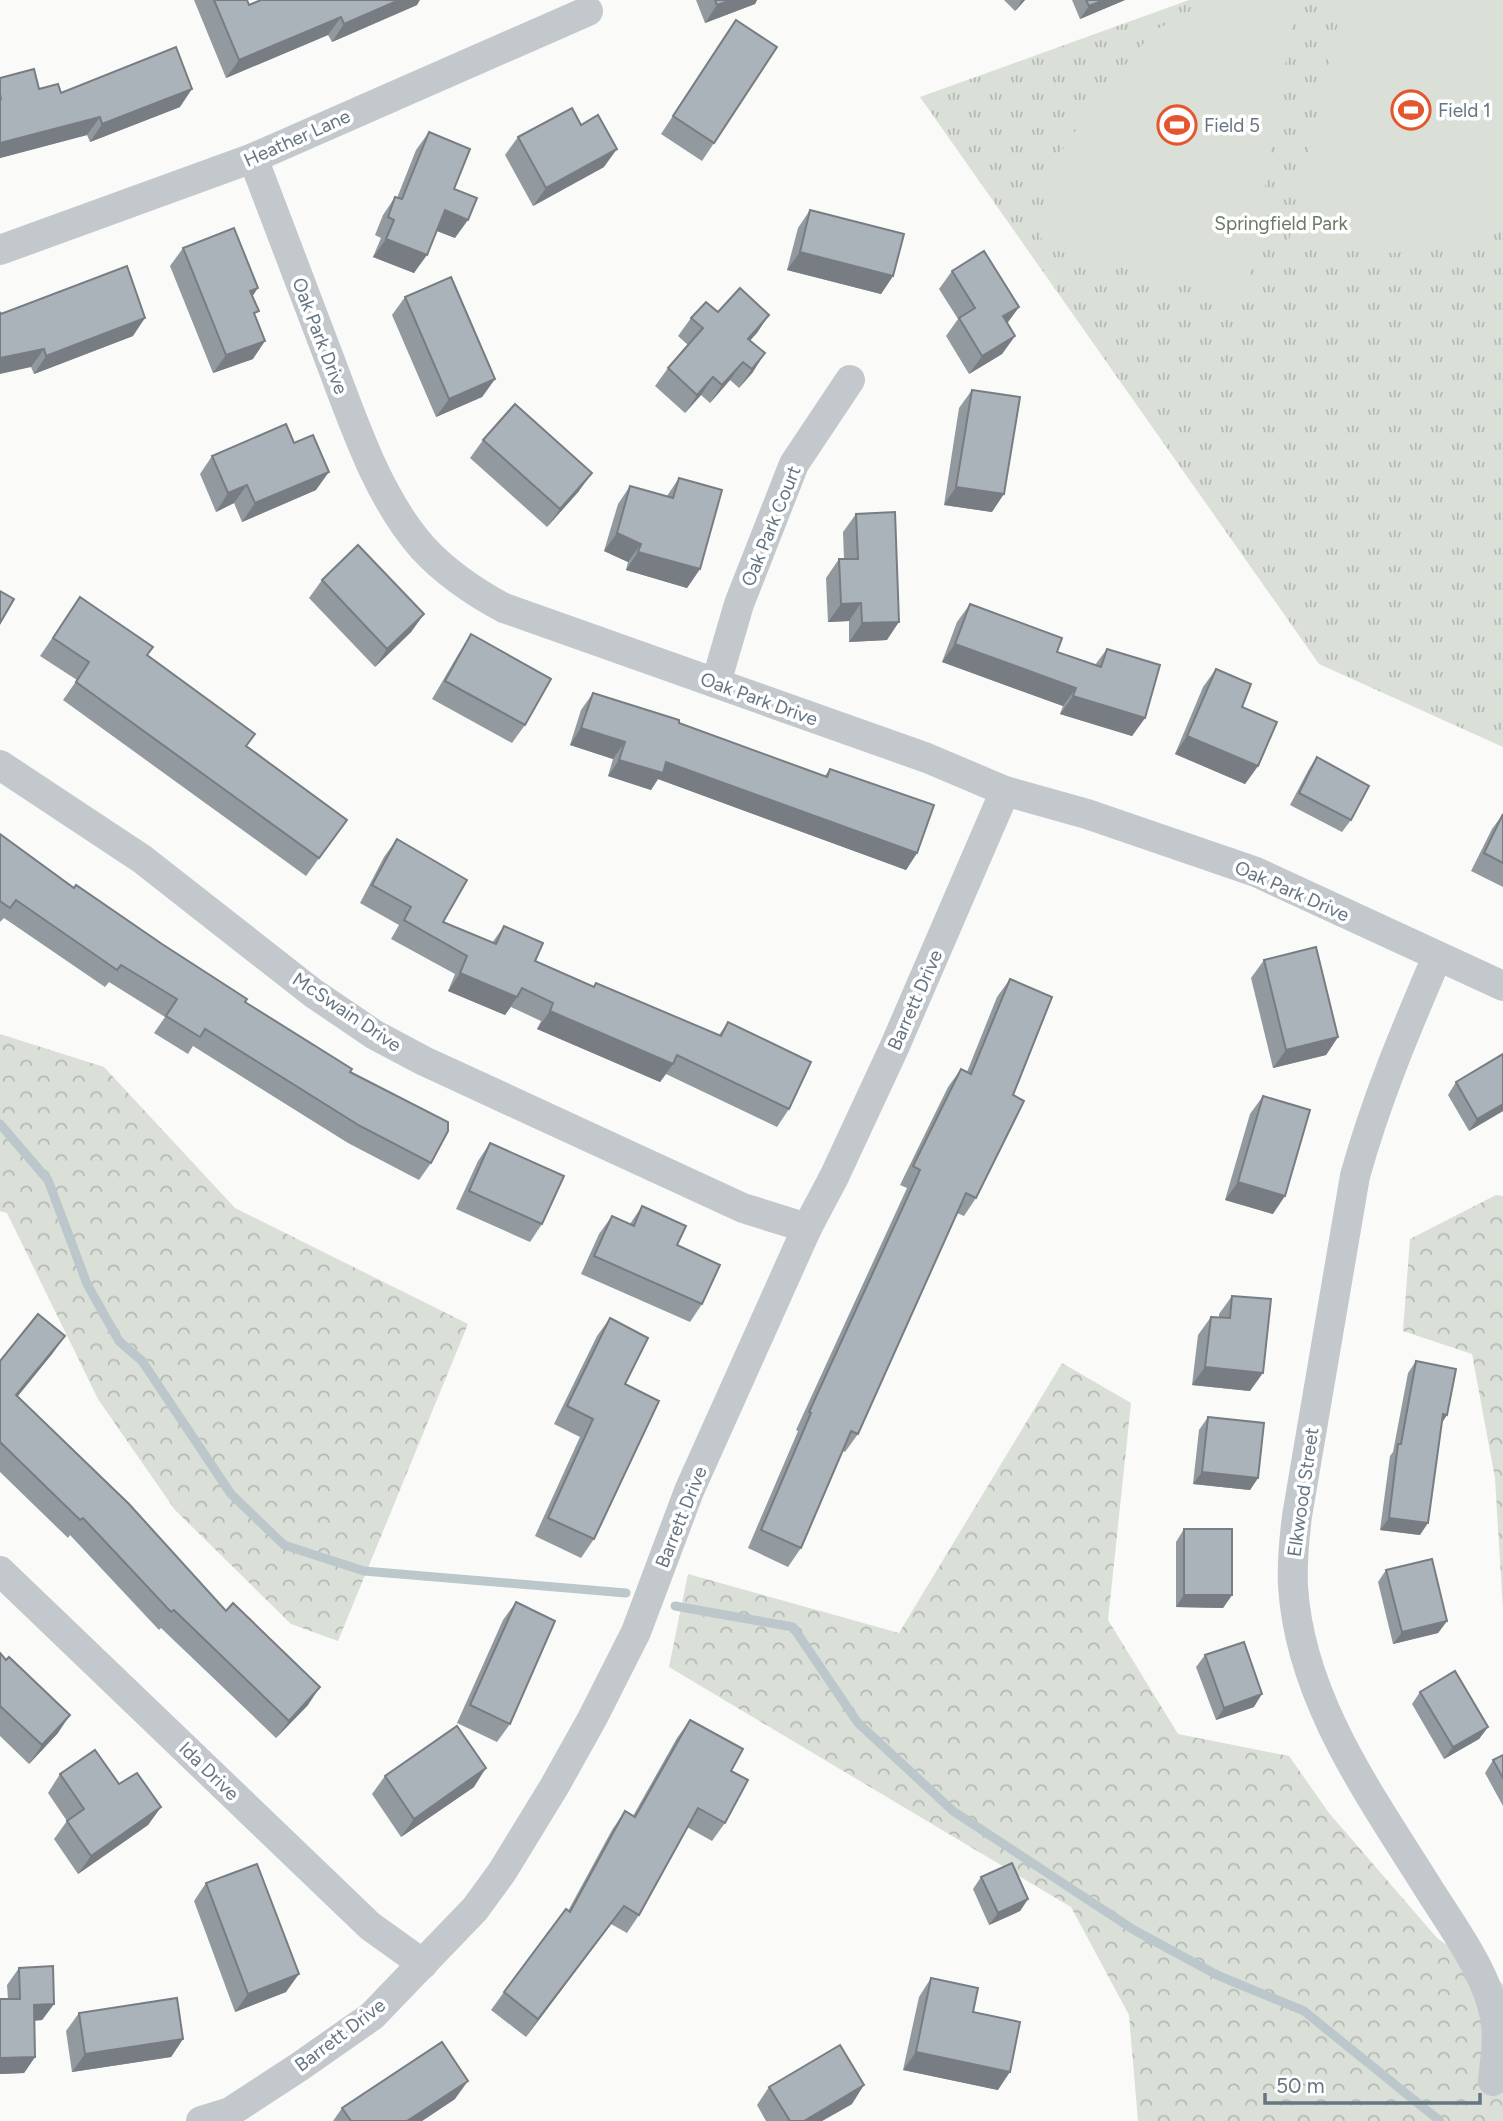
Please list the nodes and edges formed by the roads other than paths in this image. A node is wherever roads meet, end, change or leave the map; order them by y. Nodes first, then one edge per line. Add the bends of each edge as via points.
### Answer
1 (588, 11) dead end
2 (253, 158) junction
3 (0, 250) edge
4 (850, 380) dead end
5 (716, 683) junction
6 (0, 765) edge
7 (1005, 791) junction
8 (1437, 957) junction
9 (1503, 986) edge
10 (807, 1228) junction
11 (0, 1571) edge
12 (423, 1964) junction
13 (1493, 2081) dead end
14 (233, 2117) edge
15 (201, 2121) edge

1 - 2 street, Heather Lane
2 - 3 street, Heather Lane
2 - 5 street, Oak Park Drive via 358,433 392,504 423,548 456,579 504,608
4 - 5 street, Oak Park Court via 794,464 739,604
5 - 7 street, Oak Park Drive via 927,758
6 - 10 street, McSwain Drive via 142,859 374,1035 743,1208
7 - 8 street, Oak Park Drive via 1256,872
7 - 10 street, Barrett Drive via 894,1048
8 - 9 street, Oak Park Drive
8 - 13 street, Elkwood Street via 1390,1065 1355,1176 1297,1516 1293,1586 1306,1656 1334,1729 1467,1949 1488,1996 1495,2017
10 - 12 street, Barrett Drive via 690,1491 636,1632 592,1719 502,1872 475,1909
11 - 12 street, Ida Drive via 370,1926
12 - 14 street, Barrett Drive via 372,2016
14 - 15 street, Barrett Drive

